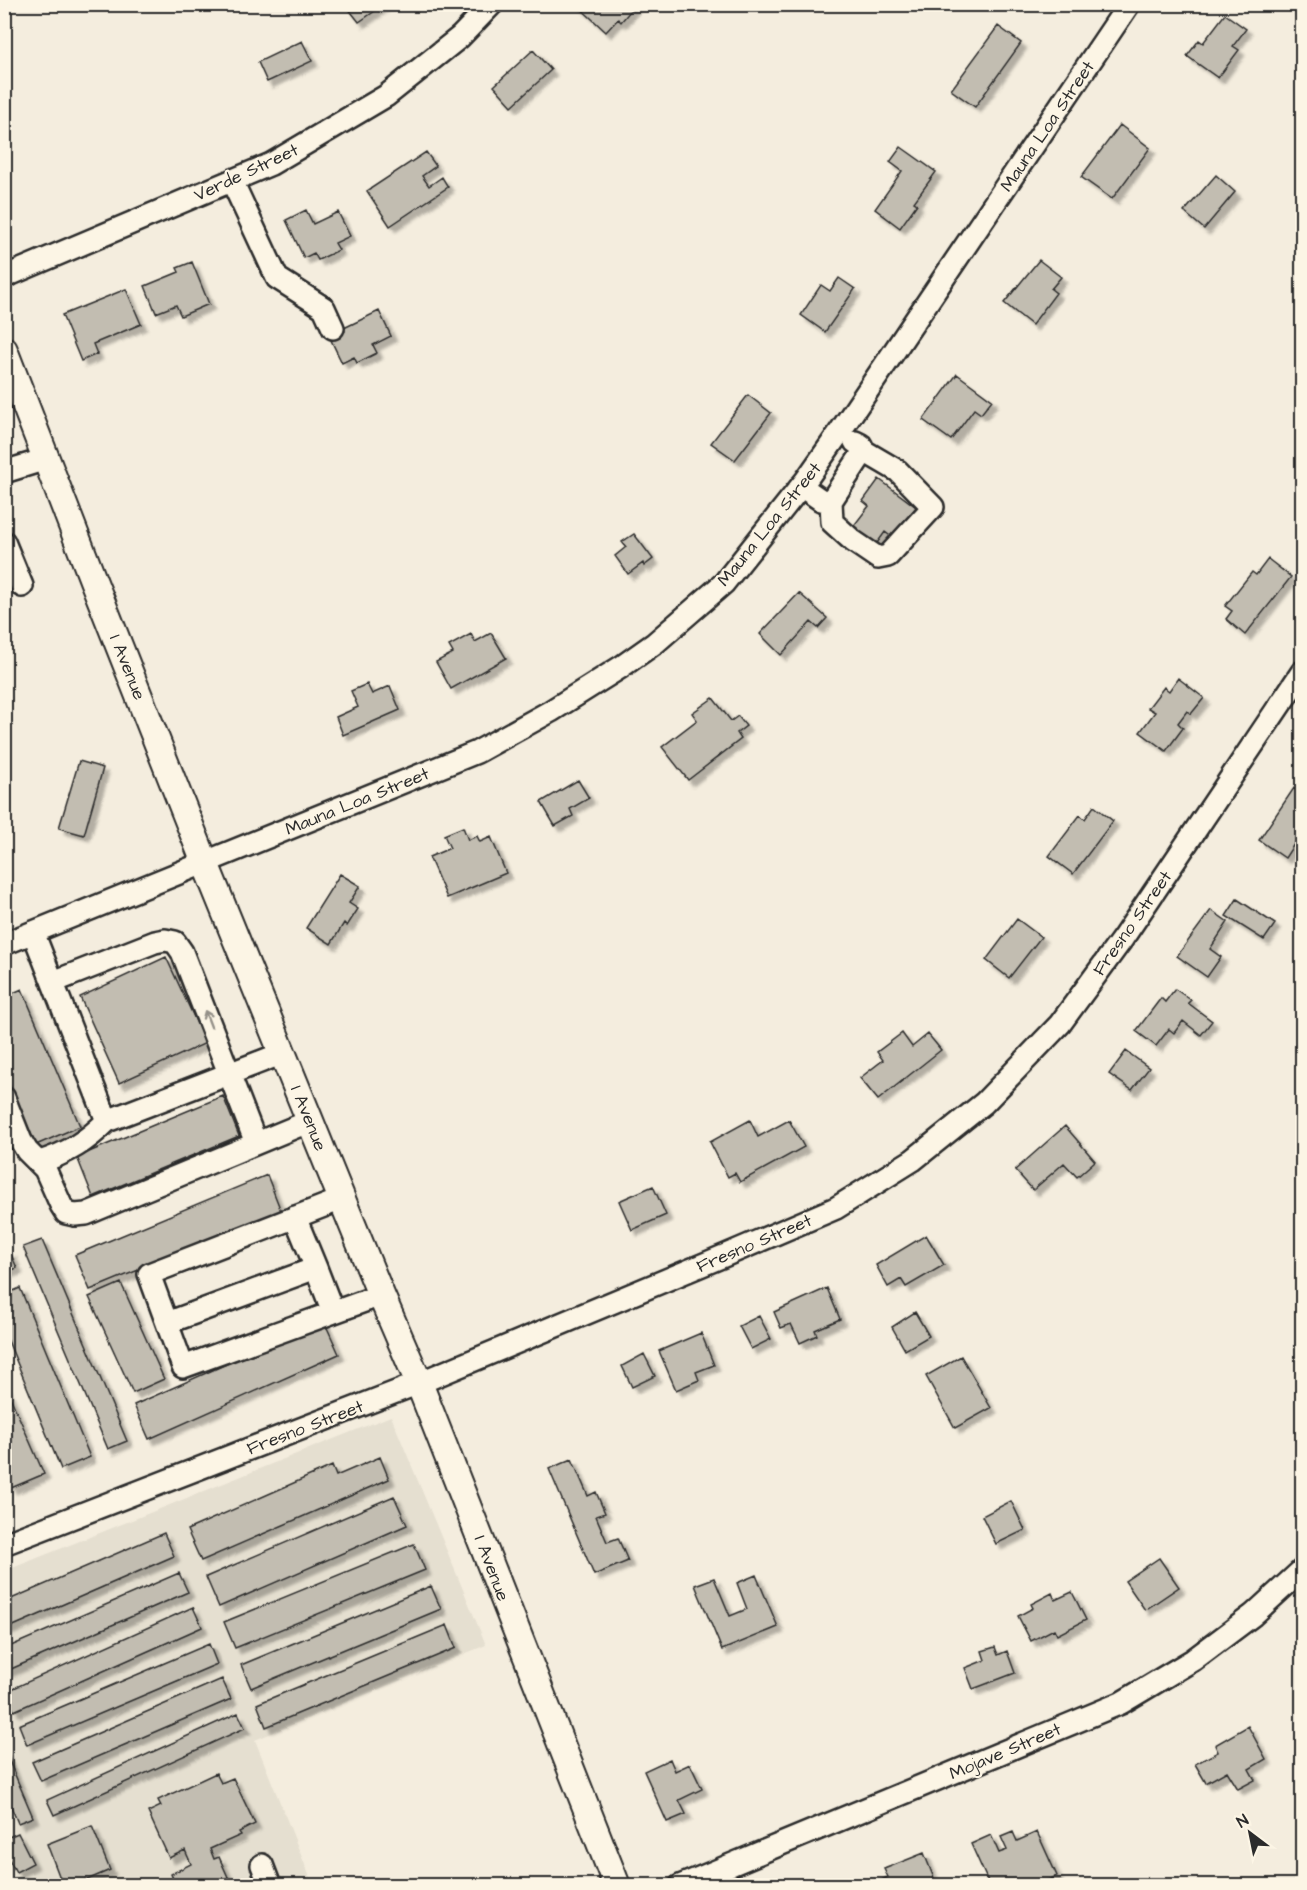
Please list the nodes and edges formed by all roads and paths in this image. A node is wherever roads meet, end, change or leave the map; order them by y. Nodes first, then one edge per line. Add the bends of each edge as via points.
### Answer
1 (492, 4) edge
2 (1129, 4) edge
3 (232, 181) junction
4 (4, 277) edge
5 (333, 327) dead end
6 (4, 350) edge
7 (839, 433) junction
8 (864, 451) junction
9 (46, 459) junction
10 (4, 472) edge
11 (801, 486) junction
12 (831, 501) junction
13 (4, 542) edge
14 (22, 586) dead end
15 (1302, 672) edge
16 (206, 863) junction
17 (33, 932) junction
18 (4, 944) edge
19 (53, 982) junction
20 (283, 1053) junction
21 (229, 1074) junction
22 (4, 1098) edge
23 (107, 1121) junction
24 (310, 1121) junction
25 (256, 1143) junction
26 (39, 1162) junction
27 (342, 1199) junction
28 (295, 1218) junction
29 (316, 1268) junction
30 (381, 1295) junction
31 (333, 1312) junction
32 (167, 1323) junction
33 (420, 1383) junction
34 (4, 1544) edge
35 (1302, 1570) edge
36 (262, 1865) dead end
37 (270, 1886) edge
38 (617, 1886) edge
39 (680, 1886) edge

1 - 3 street, Verde Street via 460,37 386,96 271,164
2 - 7 street, Mauna Loa Street
3 - 4 street, Verde Street
3 - 5 street via 277,278 324,308
6 - 9 main road, I Avenue
7 - 8 street via 861,445
7 - 11 street, Mauna Loa Street
8 - 12 street
8 - 12 street via 898,471 933,507 888,556 878,558 832,522
9 - 10 street
9 - 16 main road, I Avenue
11 - 12 street via 821,500
11 - 16 street, Mauna Loa Street via 724,583 655,643 611,674 477,752
13 - 14 street
15 - 33 street, Fresno Street via 1124,938 1060,1024 984,1103 913,1160 836,1208
16 - 17 street, Mauna Loa Street
16 - 20 main road, I Avenue
17 - 18 street, Mauna Loa Street
17 - 19 street
21 -> 19 street via 175,942 155,942
19 - 23 street
20 - 21 street
20 - 24 main road, I Avenue
21 - 23 street
21 - 25 street
22 - 26 street via 27,1151
23 - 26 street via 71,1150
24 - 25 street
24 - 27 main road, I Avenue
25 - 26 street via 86,1214 75,1215 66,1213
27 - 28 street
27 - 30 main road, I Avenue
28 - 29 street
28 - 32 street via 149,1274
29 - 31 street
29 - 32 street
30 - 31 street
30 - 33 main road, I Avenue
31 - 32 street via 183,1367
33 - 34 street, Fresno Street
33 - 38 main road, I Avenue
35 - 39 street, Mojave Street via 1253,1615 1193,1660 1120,1703
36 - 37 street

